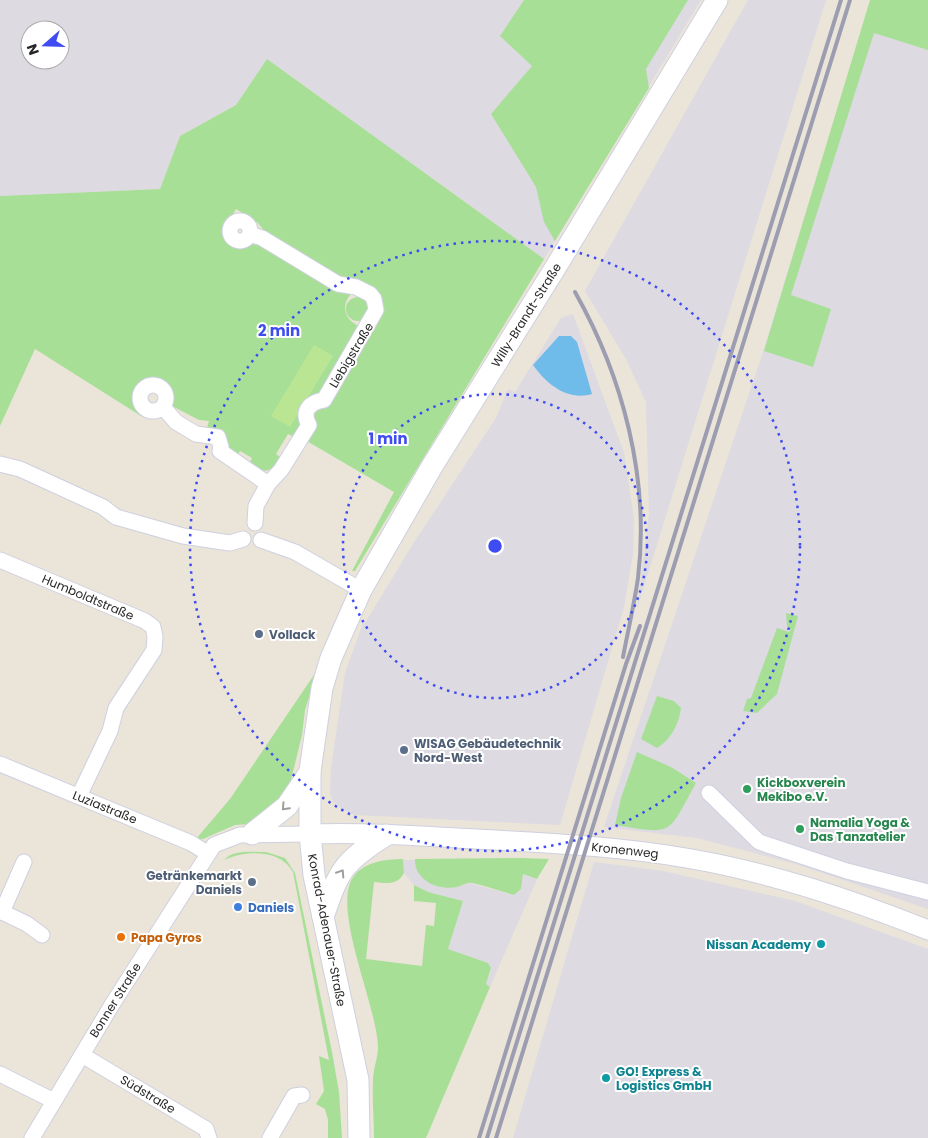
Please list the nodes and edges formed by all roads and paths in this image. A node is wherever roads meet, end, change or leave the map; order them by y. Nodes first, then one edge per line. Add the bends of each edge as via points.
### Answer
1 (717, 0) edge
2 (250, 234) dead end
3 (163, 406) dead end
4 (0, 464) edge
5 (268, 484) junction
6 (256, 523) junction
7 (244, 539) junction
8 (261, 540) junction
9 (0, 560) edge
10 (361, 590) junction
11 (341, 634) joint
12 (0, 764) edge
13 (310, 772) junction
14 (709, 793) dead end
15 (79, 796) junction
16 (252, 834) junction
17 (310, 834) junction
18 (386, 835) junction
19 (207, 853) junction
20 (24, 862) dead end
21 (928, 892) edge
22 (1, 911) edge
23 (322, 918) junction
24 (928, 930) edge
25 (42, 935) dead end
26 (82, 1055) junction
27 (0, 1074) edge
28 (302, 1095) dead end
29 (54, 1101) junction
30 (32, 1138) edge
31 (209, 1138) edge
32 (270, 1138) edge
33 (359, 1138) edge

1 - 10 main road, Willy-Brandt-Straße via 431,468
2 - 5 street, Liebigstraße via 338,284 363,290 376,304 374,317 324,400 314,402 306,410 309,425 281,470
3 - 5 street via 176,422 196,434 218,438 220,451
4 - 7 street via 20,469 103,507 116,517 183,536 230,543
5 - 6 street, Liebigstraße via 256,506
6 - 7 street via 244,527
6 - 8 street via 262,528
7 - 8 street via 252,544
8 - 10 street via 295,552
9 - 15 street, Humboldtstraße via 153,627 154,650 116,708 110,731
10 - 11 main road, Willy-Brandt-Straße
11 - 13 main road, Konrad-Adenauer-Straße via 322,688
12 - 15 street, Luziastraße
13 -> 16 main road via 287,806
13 - 17 main road, Konrad-Adenauer-Straße
14 - 21 street via 759,842 847,871
15 - 19 street, Luziastraße via 191,843
16 - 17 street, Bonner Straße
16 - 19 street, Bonner Straße via 224,840
17 - 18 street, Kronenweg
17 - 23 main road, Konrad-Adenauer-Straße
23 -> 18 main road via 341,872 353,857
18 - 24 street, Kronenweg via 553,843 686,858 810,887
19 - 26 street, Bonner Straße
20 - 22 street
22 - 25 street
23 - 33 main road, Konrad-Adenauer-Straße via 358,1080
26 - 29 street, Bonner Straße
26 - 31 street, Südstraße via 206,1129
27 - 29 street
28 - 32 street via 294,1096
29 - 30 street, Bonner Straße

